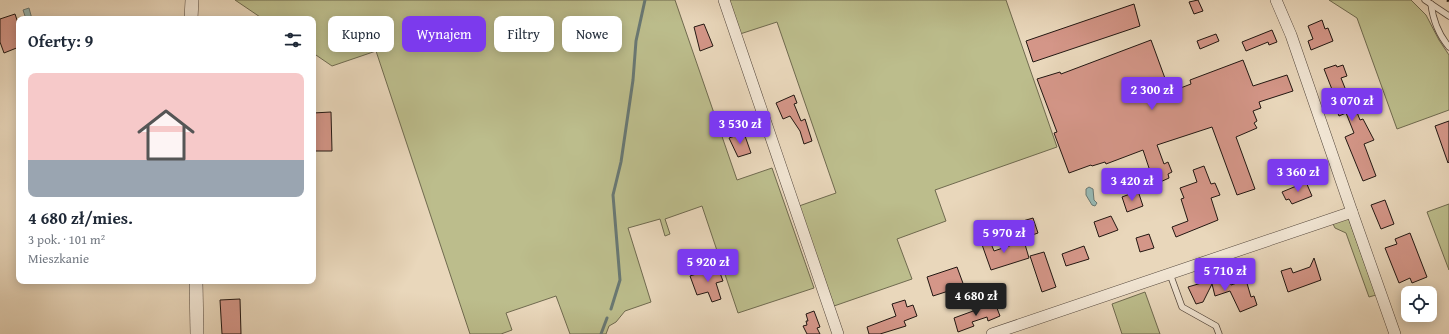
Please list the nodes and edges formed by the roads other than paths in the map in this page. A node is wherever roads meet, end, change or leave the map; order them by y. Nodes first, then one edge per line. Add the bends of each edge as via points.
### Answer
1 (192, 0) edge
2 (724, 0) edge
3 (1276, 0) edge
4 (1425, 0) edge
5 (1432, 4) junction
6 (191, 16) edge
7 (1449, 16) edge
8 (1449, 47) edge
9 (1352, 212) junction
10 (1170, 274) junction
11 (196, 284) edge
12 (197, 334) edge
13 (838, 334) edge
14 (992, 334) edge
15 (1219, 334) edge
16 (1395, 334) edge

1 - 6 street
2 - 13 street
3 - 9 street via 1291,34
4 - 5 lane
5 - 7 lane
5 - 8 lane via 1433,16 1441,38
9 - 10 street
9 - 16 street
10 - 14 street
10 - 15 lane via 1182,307 1216,326
11 - 12 street

